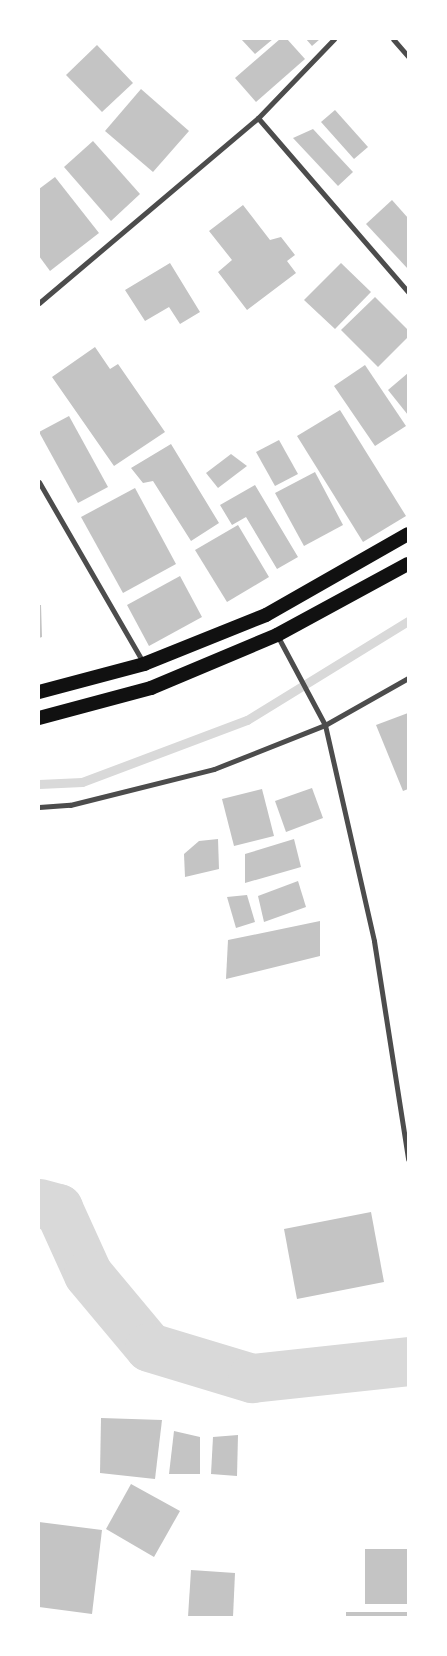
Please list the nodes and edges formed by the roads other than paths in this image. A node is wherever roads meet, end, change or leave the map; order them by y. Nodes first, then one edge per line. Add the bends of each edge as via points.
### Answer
1 (334, 39) edge
2 (393, 39) edge
3 (408, 56) edge
4 (258, 118) junction
5 (408, 292) edge
6 (39, 303) edge
7 (39, 482) edge
8 (408, 534) edge
9 (408, 564) edge
10 (277, 635) junction
11 (144, 664) junction
12 (408, 678) edge
13 (39, 692) edge
14 (39, 718) edge
15 (325, 725) junction
16 (39, 807) edge
17 (408, 1159) edge

1 - 4 street
2 - 3 street
4 - 5 street
4 - 6 street
7 - 11 street
8 - 11 highway via 266,615
9 - 10 highway
10 - 14 highway via 151,688
10 - 15 street
11 - 13 highway
12 - 15 street
15 - 16 street via 214,769 70,805
15 - 17 street via 374,941

